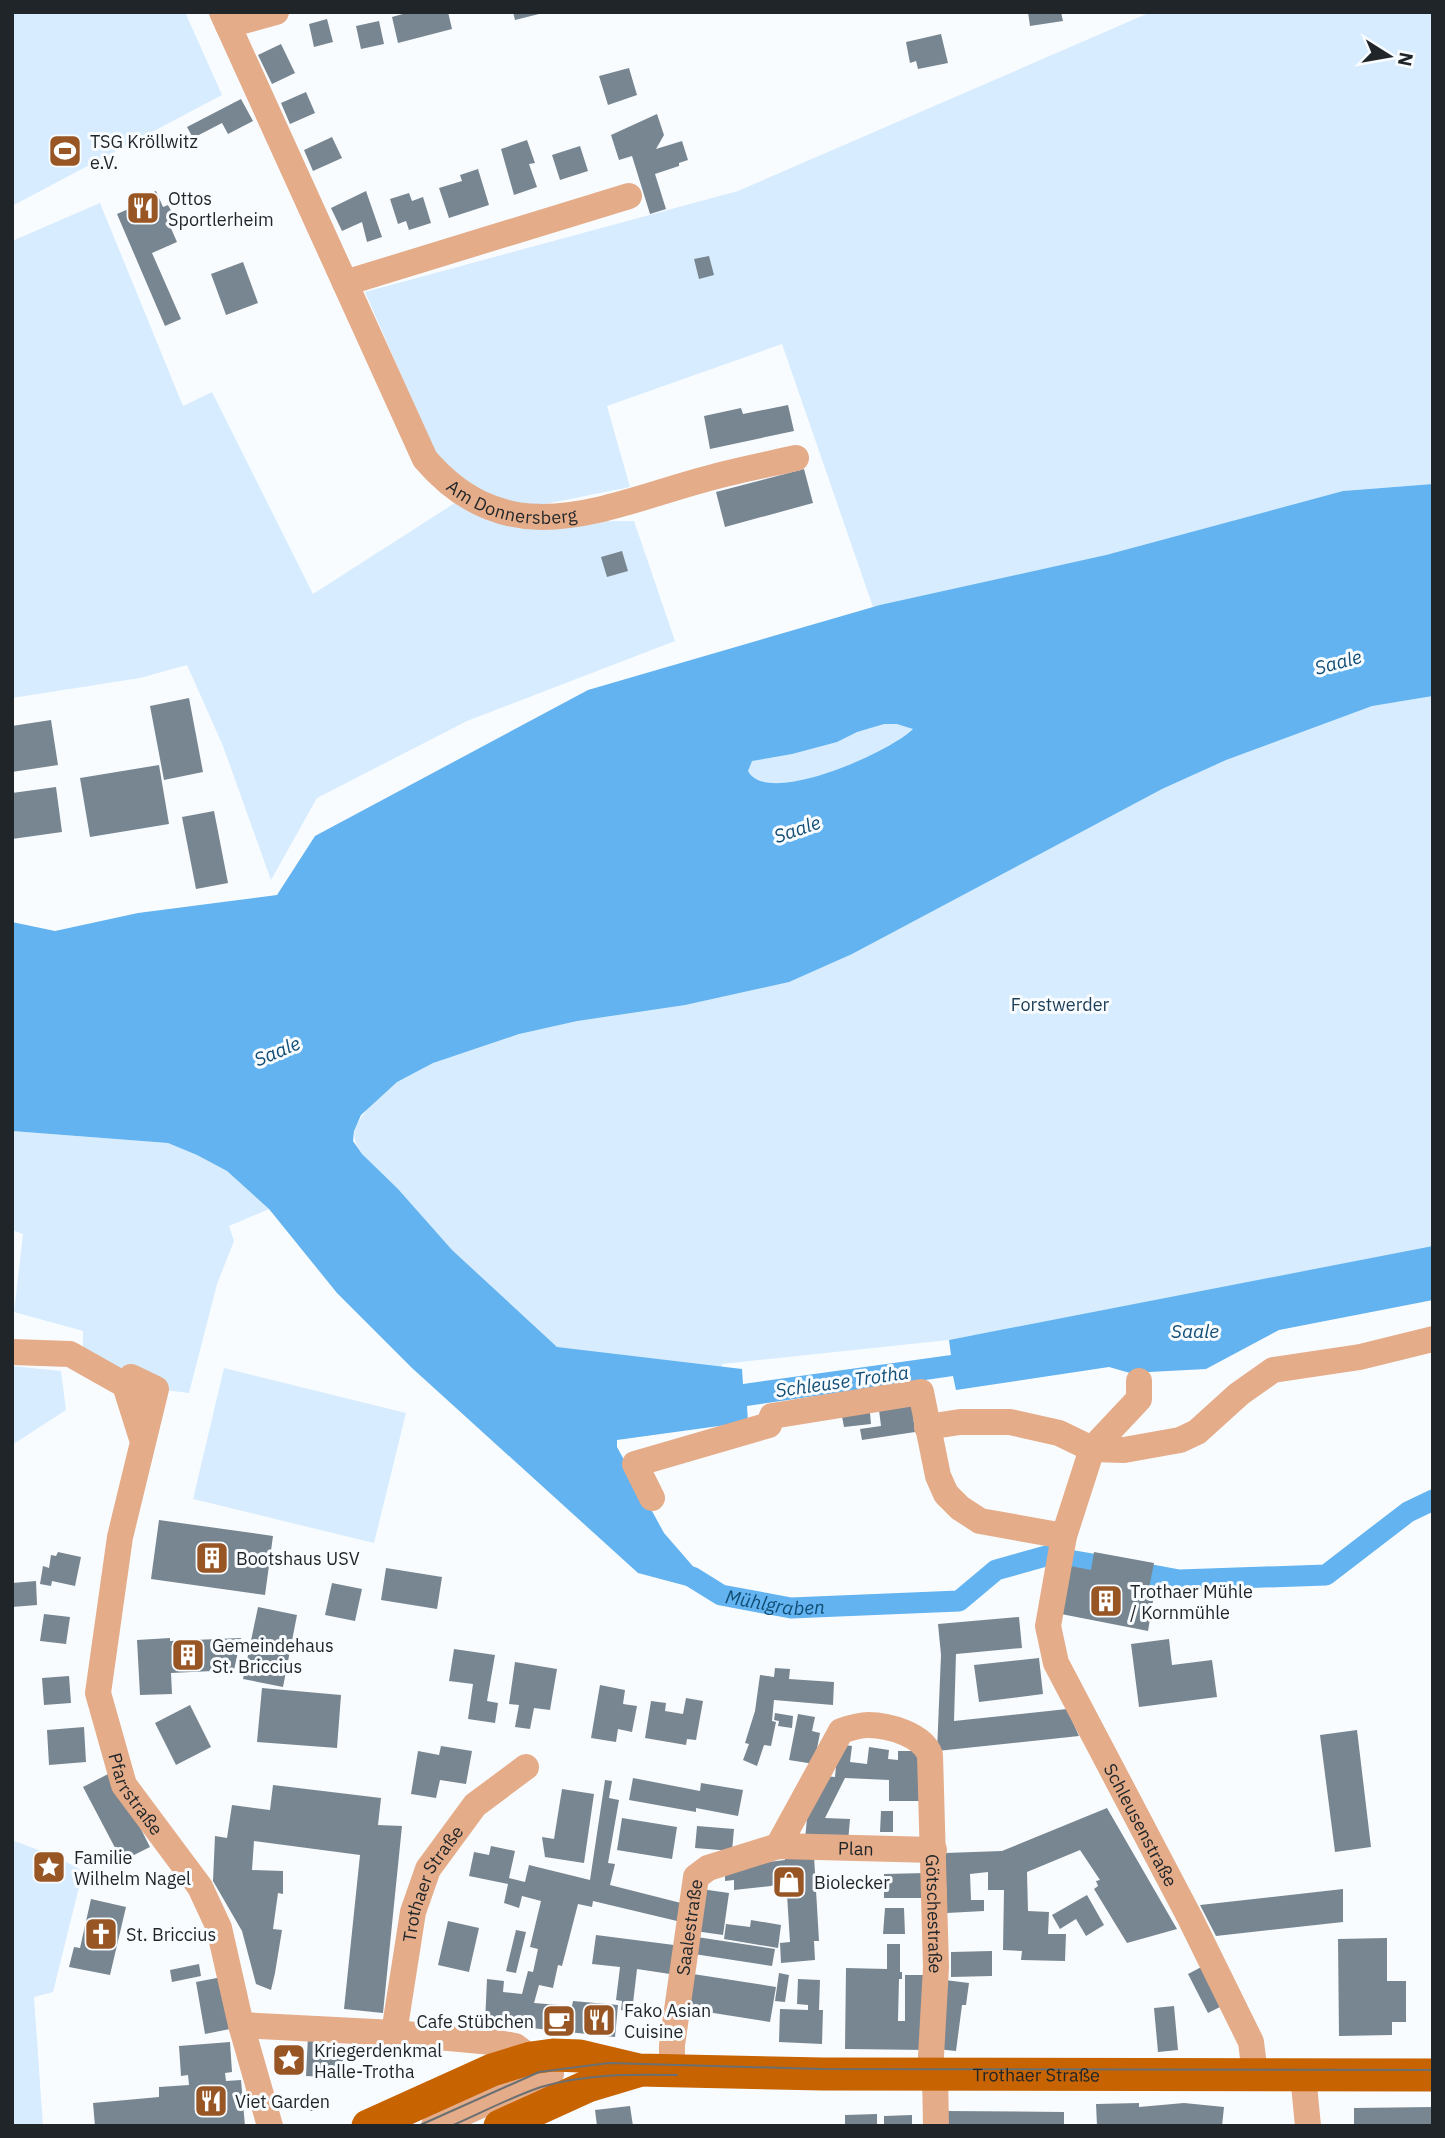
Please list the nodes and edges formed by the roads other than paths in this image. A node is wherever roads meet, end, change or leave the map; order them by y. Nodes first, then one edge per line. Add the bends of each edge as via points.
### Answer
1 (276, 12) edge
2 (225, 19) edge
3 (629, 197) dead end
4 (345, 283) junction
5 (796, 458) dead end
6 (1433, 1339) edge
7 (12, 1352) edge
8 (1139, 1381) dead end
9 (927, 1427) junction
10 (1091, 1449) junction
11 (652, 1497) dead end
12 (1064, 1536) junction
13 (526, 1767) dead end
14 (778, 1846) junction
15 (934, 1850) junction
16 (241, 2025) junction
17 (394, 2033) junction
18 (536, 2069) junction
19 (584, 2071) junction
20 (656, 2071) junction
21 (933, 2074) junction
22 (1255, 2074) junction
23 (1433, 2074) edge
24 (1303, 2075) junction
25 (513, 2120) edge
26 (270, 2126) edge
27 (368, 2126) edge
28 (434, 2126) edge
29 (936, 2126) edge
30 (1308, 2126) edge

1 - 2 street
2 - 4 street, Am Donnersberg
3 - 4 street
4 - 5 street, Am Donnersberg via 425,459 444,481 505,513 541,519 572,516
6 - 10 street via 1360,1357 1273,1370 1197,1432 1180,1440 1124,1450
7 - 16 street, Pfarrstraße via 70,1354 125,1385 131,1377 156,1389 120,1537 98,1693 124,1785 200,1887 219,1928
8 - 10 street via 1139,1399
9 - 10 street via 1010,1422 1059,1433
9 - 11 street via 921,1392 771,1410 769,1425 633,1460
9 - 12 street via 938,1476 960,1508 980,1521
10 - 12 street, Schleusenstraße
12 - 22 street, Schleusenstraße via 1048,1626 1056,1663 1251,2042
13 - 17 street, Trothaer Straße via 475,1805 428,1869 412,1912
14 - 15 street, Plan
14 - 15 street, Götschestraße via 841,1731 866,1725 925,1744 930,1755
14 - 20 street, Saalestraße via 708,1868 696,1877 672,2045
15 - 21 street, Götschestraße
16 - 17 street, Trothaer Straße
16 - 26 street, Pfarrstraße
17 - 18 street, Trothaer Straße via 515,2046
18 - 19 main road, Trothaer Straße via 553,2055
18 - 25 street via 539,2096
18 - 27 main road, Trothaer Straße via 492,2070
18 - 28 street
19 - 20 main road, Trothaer Straße
19 - 25 main road, Trothaer Straße
20 - 21 main road, Trothaer Straße
21 - 22 main road, Trothaer Straße
21 - 29 street, Götschestraße
22 - 24 main road, Trothaer Straße
23 - 24 main road, Trothaer Straße
24 - 30 street

